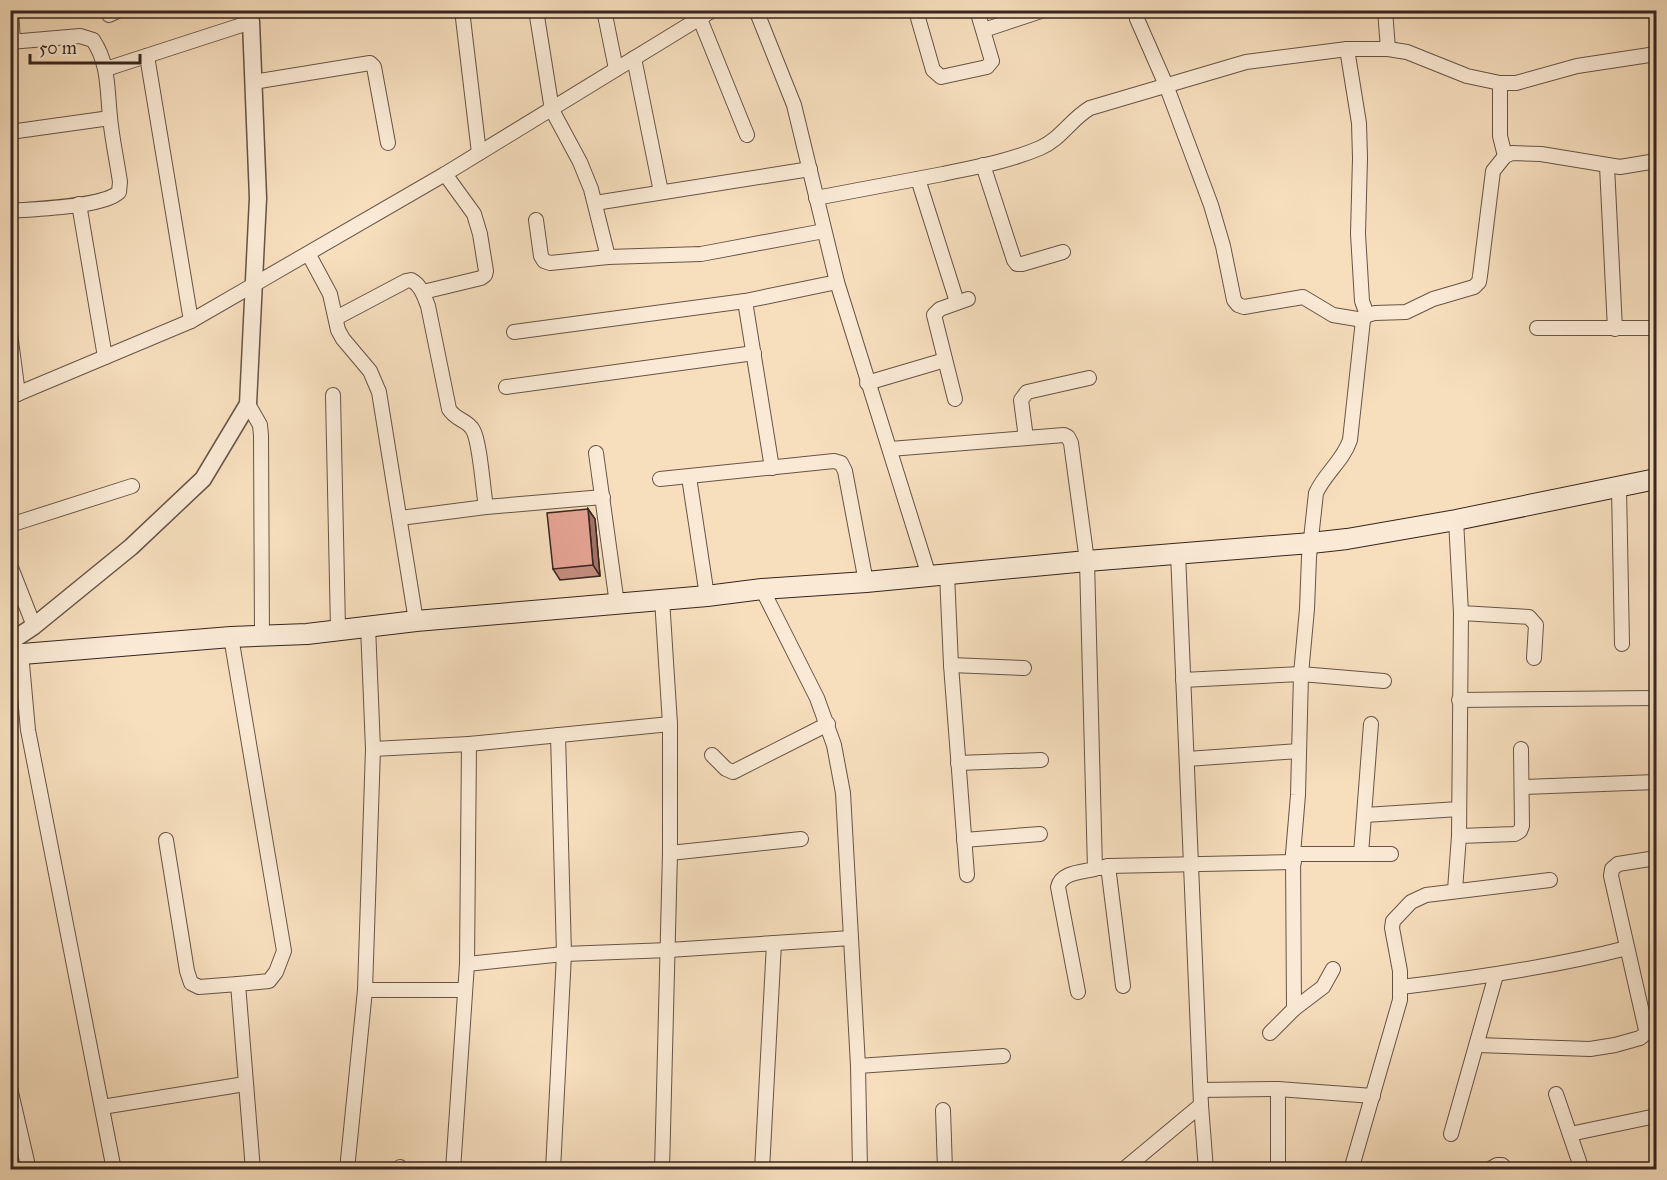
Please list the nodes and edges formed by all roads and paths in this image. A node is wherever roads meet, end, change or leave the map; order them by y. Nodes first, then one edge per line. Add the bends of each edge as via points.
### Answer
1 (11, 10) edge
2 (462, 10) edge
3 (536, 10) edge
4 (604, 10) edge
5 (713, 10) edge
6 (756, 10) edge
7 (977, 10) edge
8 (1044, 10) edge
9 (1385, 10) edge
10 (697, 15) edge
11 (250, 16) edge
12 (918, 18) dead end
13 (1137, 19) dead end
14 (984, 30) junction
15 (12, 42) edge
16 (1347, 49) junction
17 (1388, 49) junction
18 (1656, 54) edge
19 (147, 56) junction
20 (634, 58) junction
21 (106, 69) junction
22 (616, 69) junction
23 (253, 82) junction
24 (1500, 83) junction
25 (1166, 85) junction
26 (552, 110) junction
27 (110, 118) junction
28 (10, 132) edge
29 (747, 135) dead end
30 (388, 143) dead end
31 (479, 153) junction
32 (1505, 156) junction
33 (1656, 161) edge
34 (983, 165) junction
35 (1607, 166) junction
36 (810, 169) junction
37 (446, 174) junction
38 (918, 179) junction
39 (661, 192) junction
40 (816, 198) junction
41 (596, 203) junction
42 (79, 204) junction
43 (10, 211) edge
44 (536, 220) dead end
45 (824, 231) junction
46 (1063, 252) dead end
47 (309, 255) junction
48 (608, 257) junction
49 (837, 282) junction
50 (255, 285) junction
51 (423, 292) junction
52 (745, 301) junction
53 (1365, 317) junction
54 (336, 318) junction
55 (190, 321) junction
56 (1537, 328) dead end
57 (1656, 328) edge
58 (1615, 329) junction
59 (514, 332) dead end
60 (10, 333) edge
61 (754, 352) junction
62 (105, 357) junction
63 (945, 360) junction
64 (1089, 378) dead end
65 (867, 383) junction
66 (506, 387) dead end
67 (14, 395) edge
68 (333, 395) dead end
69 (955, 399) dead end
70 (248, 404) junction
71 (1026, 438) junction
72 (890, 449) junction
73 (596, 453) dead end
74 (772, 468) junction
75 (689, 477) junction
76 (660, 479) dead end
77 (1656, 479) edge
78 (132, 486) dead end
79 (1619, 488) junction
80 (603, 497) junction
81 (486, 507) junction
82 (400, 518) junction
83 (1456, 520) junction
84 (10, 525) edge
85 (1311, 543) junction
86 (1178, 553) junction
87 (1087, 561) junction
88 (10, 565) edge
89 (938, 575) junction
90 (866, 582) junction
91 (762, 589) junction
92 (707, 596) junction
93 (662, 599) junction
94 (617, 604) junction
95 (1461, 613) junction
96 (416, 621) junction
97 (34, 626) junction
98 (368, 626) junction
99 (338, 629) junction
100 (262, 636) junction
101 (231, 637) junction
102 (1622, 644) dead end
103 (14, 650) edge
104 (1534, 658) dead end
105 (951, 665) junction
106 (1024, 668) dead end
107 (1301, 674) junction
108 (1183, 680) junction
109 (1384, 681) dead end
110 (1656, 698) edge
111 (1459, 700) junction
112 (670, 724) junction
113 (828, 724) junction
114 (1371, 724) dead end
115 (558, 735) junction
116 (469, 744) junction
117 (373, 749) junction
118 (1521, 749) dead end
119 (1299, 751) junction
120 (712, 755) dead end
121 (1187, 759) junction
122 (1041, 760) dead end
123 (958, 763) junction
124 (1656, 782) edge
125 (1522, 787) junction
126 (1459, 809) junction
127 (1365, 814) junction
128 (1040, 834) dead end
129 (1459, 836) junction
130 (801, 839) dead end
131 (166, 840) dead end
132 (964, 840) junction
133 (670, 853) junction
134 (1361, 854) junction
135 (1391, 854) dead end
136 (1293, 858) junction
137 (1656, 858) edge
138 (1191, 865) junction
139 (1102, 867) junction
140 (967, 875) dead end
141 (1550, 880) dead end
142 (1455, 890) junction
143 (851, 938) junction
144 (774, 943) junction
145 (1628, 948) junction
146 (669, 950) junction
147 (564, 954) junction
148 (467, 964) junction
149 (1333, 969) dead end
150 (1496, 975) junction
151 (238, 984) junction
152 (1123, 986) dead end
153 (1401, 987) junction
154 (364, 990) junction
155 (465, 990) junction
156 (1078, 993) dead end
157 (1294, 1009) junction
158 (1270, 1033) dead end
159 (1478, 1045) junction
160 (1003, 1056) dead end
161 (858, 1066) junction
162 (245, 1083) junction
163 (11, 1088) edge
164 (1278, 1089) junction
165 (1201, 1090) junction
166 (1556, 1094) dead end
167 (1373, 1096) junction
168 (1201, 1105) junction
169 (102, 1107) junction
170 (943, 1110) dead end
171 (1656, 1116) edge
172 (1451, 1134) dead end
173 (1570, 1134) junction
174 (1126, 1169) edge
175 (29, 1170) edge
176 (114, 1170) edge
177 (253, 1170) edge
178 (347, 1170) edge
179 (453, 1170) edge
180 (553, 1170) edge
181 (662, 1170) edge
182 (762, 1170) edge
183 (860, 1170) edge
184 (945, 1170) edge
185 (1206, 1170) edge
186 (1278, 1170) edge
187 (1351, 1170) edge
188 (1488, 1170) edge
189 (1506, 1170) edge
190 (1582, 1170) edge

1 - 15 street
2 - 31 street
3 - 26 street
4 - 22 street
5 - 10 street
6 - 36 street via 788,86
7 - 14 street
8 - 14 street
9 - 17 street
10 - 20 street
10 - 29 street
11 - 19 street
11 - 23 street
12 - 14 street via 933,70 941,77 990,65
13 - 25 street
15 - 21 street via 80,36 93,40
16 - 17 street
16 - 25 street via 1246,62
16 - 53 street via 1360,140 1358,234
17 - 24 street
18 - 24 street via 1576,66 1527,82
19 - 21 street
19 - 55 street
20 - 22 street
20 - 39 street
21 - 27 street
22 - 26 street
23 - 30 street via 370,63 374,67
23 - 50 street via 258,198
24 - 32 street via 1500,136
25 - 34 street via 1089,108 1052,142
25 - 53 street via 1218,225 1238,305 1303,297 1333,315
26 - 31 street
26 - 41 street via 580,162
27 - 28 street
27 - 42 street via 119,192
31 - 37 street
32 - 35 street via 1541,154
32 - 53 street via 1493,171 1480,276 1474,288 1433,298 1406,312
33 - 35 street
34 - 38 street
34 - 46 street via 1017,264
35 - 58 street
36 - 39 street
36 - 40 street
37 - 47 street
37 - 51 street via 474,214 486,271 481,278
38 - 40 street
38 - 63 street via 962,301 934,315
39 - 41 street
40 - 45 street
41 - 48 street
42 - 43 street
42 - 62 street
44 - 48 street via 541,256 546,262
45 - 48 street via 701,254
45 - 49 street
47 - 50 street
47 - 54 street via 330,294
49 - 52 street
49 - 65 street
50 - 55 street
50 - 70 street
51 - 54 street via 416,283 406,281
51 - 81 street via 449,409 475,433
52 - 59 street
52 - 61 street
53 - 85 street via 1350,440 1316,493
54 - 82 street via 343,339 370,371 379,392
55 - 62 street
56 - 58 street
57 - 58 street
60 - 67 street
61 - 66 street
61 - 74 street
62 - 67 street
63 - 65 street
63 - 69 street
64 - 71 street via 1026,392 1021,400
65 - 72 street
68 - 99 street
70 - 97 street via 202,479 131,547
70 - 100 street via 261,435
71 - 72 street
71 - 87 street via 1064,435 1071,443
72 - 89 street
73 - 80 street
74 - 75 street
74 - 90 street via 841,463
75 - 76 street
75 - 92 street
77 - 79 main road
78 - 84 street
79 - 83 main road
79 - 102 street
80 - 81 street
80 - 94 street
81 - 82 street
82 - 96 street
83 - 85 main road
83 - 95 street
85 - 86 main road
85 - 107 street
86 - 87 main road
86 - 108 street
87 - 89 main road
87 - 139 street
88 - 97 street
89 - 90 main road
89 - 105 street
90 - 91 main road
91 - 92 main road
91 - 113 street
92 - 93 main road
93 - 94 main road
93 - 112 street
94 - 96 main road
95 - 104 street via 1529,617 1536,625
95 - 111 street
96 - 98 main road
97 - 103 street
98 - 99 main road
98 - 117 street
99 - 100 main road
100 - 101 main road
101 - 103 main road
101 - 151 street via 284,951 269,981
103 - 169 street
105 - 106 street
105 - 123 street
107 - 108 street
107 - 109 street
107 - 119 street
108 - 121 street
110 - 111 street
111 - 126 street
112 - 115 street
112 - 133 street
113 - 120 street via 739,771 726,769
113 - 143 street via 843,793
114 - 127 street
115 - 116 street
115 - 147 street
116 - 117 street
116 - 148 street
117 - 154 street
118 - 125 street
119 - 121 street
119 - 136 street
121 - 138 street
122 - 123 street
123 - 132 street
124 - 125 street
125 - 129 street via 1520,831
126 - 127 street
126 - 129 street
127 - 134 street
128 - 132 street
129 - 142 street
130 - 133 street
131 - 151 street via 191,983 199,987
132 - 140 street
133 - 146 street
134 - 135 street
134 - 136 street
136 - 138 street
136 - 157 street
137 - 145 street via 1618,864 1612,869
138 - 139 street
138 - 165 street
139 - 152 street
139 - 156 street via 1064,876 1059,881
141 - 142 street
142 - 153 street via 1418,897 1393,921
143 - 144 street
143 - 161 street
144 - 146 street
144 - 182 street
145 - 150 street
145 - 159 street via 1646,1030 1640,1038 1590,1049
146 - 147 street
146 - 181 street
147 - 148 street
147 - 180 street
148 - 155 street
149 - 157 street via 1323,987
150 - 153 street
150 - 159 street
151 - 162 street
153 - 167 street
154 - 155 street
154 - 178 street
155 - 179 street
157 - 158 street
159 - 172 street
160 - 161 street
161 - 183 street
162 - 169 street
162 - 177 street
163 - 175 street
164 - 165 street
164 - 167 street
164 - 186 street
165 - 168 street
166 - 173 street
167 - 187 street
168 - 174 street
168 - 185 street
169 - 176 street
170 - 184 street
171 - 173 street
173 - 190 street
188 - 189 street via 1497,1165

